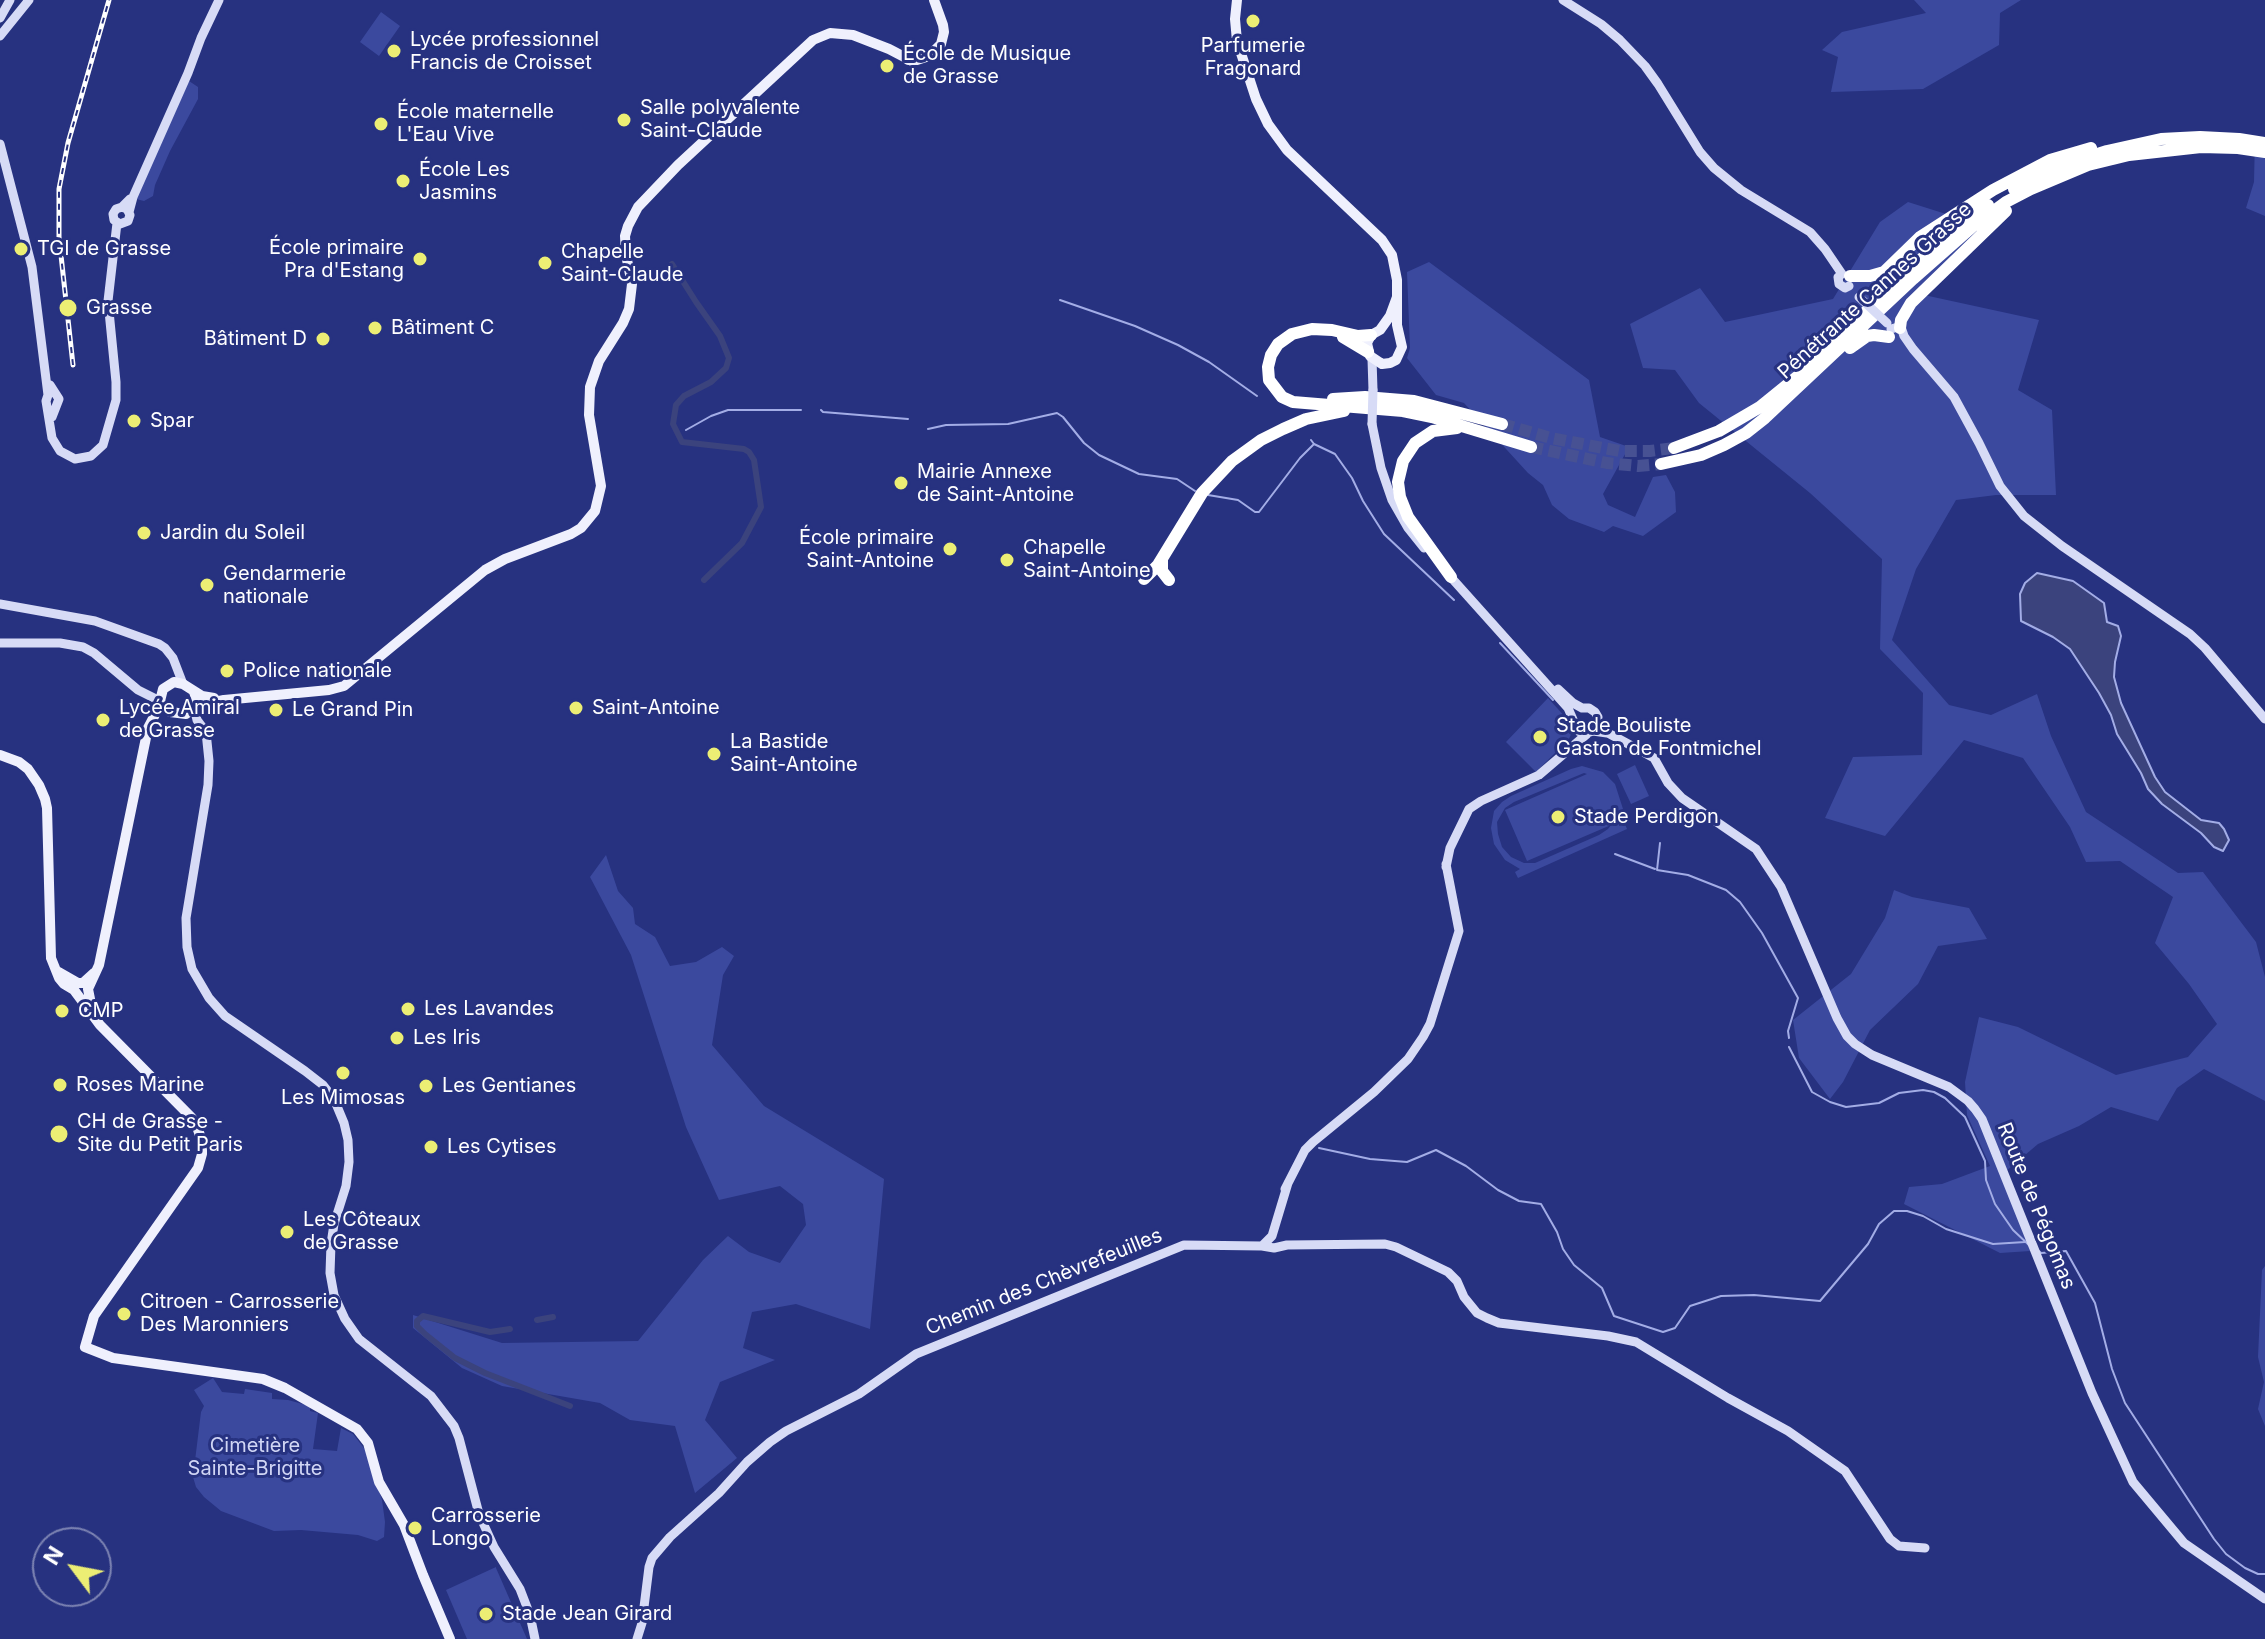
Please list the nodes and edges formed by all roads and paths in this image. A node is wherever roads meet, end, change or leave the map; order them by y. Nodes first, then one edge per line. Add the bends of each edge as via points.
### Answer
1 (10, 0) edge
2 (29, 0) edge
3 (219, 0) edge
4 (934, 0) edge
5 (1237, 0) edge
6 (1563, 0) edge
7 (0, 18) edge
8 (0, 36) edge
9 (859, 42) junction
10 (889, 49) junction
11 (801, 50) junction
12 (912, 61) junction
13 (2161, 139) junction
14 (2265, 143) edge
15 (0, 144) edge
16 (2265, 152) edge
17 (2064, 174) junction
18 (125, 209) junction
19 (120, 223) junction
20 (1847, 279) junction
21 (1397, 297) junction
22 (1376, 332) junction
23 (1895, 333) junction
24 (1399, 337) junction
25 (1370, 356) junction
26 (1387, 364) junction
27 (1373, 390) junction
28 (1362, 407) junction
29 (1765, 418) junction
30 (1502, 424) tunnel mouth
31 (1506, 440) junction
32 (1531, 447) tunnel mouth
33 (1674, 448) tunnel mouth
34 (1661, 464) tunnel mouth
35 (1162, 559) junction
36 (1451, 577) junction
37 (1144, 579) dead end
38 (1169, 580) dead end
39 (0, 604) edge
40 (0, 643) edge
41 (1529, 662) junction
42 (176, 666) junction
43 (183, 684) junction
44 (166, 686) junction
45 (143, 692) junction
46 (194, 692) junction
47 (224, 700) junction
48 (161, 702) junction
49 (208, 702) junction
50 (194, 706) junction
51 (1582, 708) junction
52 (170, 712) junction
53 (182, 714) junction
54 (1573, 718) junction
55 (2265, 719) edge
56 (199, 722) junction
57 (1586, 732) junction
58 (0, 755) edge
59 (141, 765) junction
60 (81, 989) junction
61 (1271, 1242) junction
62 (1925, 1548) dead end
63 (2265, 1599) edge
64 (450, 1639) edge
65 (535, 1639) edge
66 (637, 1639) edge

1 - 7 main road
2 - 8 main road
3 - 18 main road
4 - 12 main road via 943,39 929,56
5 - 21 main road via 1237,41 1268,124 1287,150 1389,249
6 - 20 main road via 1598,22 1645,66 1714,168 1810,232
9 - 10 main road
9 - 11 main road via 831,37
9 - 12 main road
10 - 11 main road via 839,33 821,36
10 - 12 main road
11 - 47 main road via 643,200 631,219 625,236 631,300 593,375 588,398 601,486 592,517 571,534 485,570 344,686
13 - 14 highway, Pénétrante Cannes Grasse
13 - 20 highway via 2111,143 2050,160 1920,237 1884,272
13 - 33 highway, Pénétrante Cannes Grasse via 2063,165 2001,196 1934,247 1768,401 1741,420
15 - 19 main road via 32,267 52,438 71,458 98,451 114,408 117,385 108,301
16 - 17 highway, Pénétrante Cannes Grasse via 2165,150
17 - 23 highway via 2002,215 1911,303
17 - 29 highway, Pénétrante Cannes Grasse via 2006,202 1972,227
18 - 19 main road via 129,218
18 - 19 main road via 113,214
20 - 23 main road, bridge
21 - 22 main road
21 - 24 main road
22 - 24 main road via 1391,330
22 - 25 main road via 1367,343
22 - 28 highway via 1296,332 1278,344 1268,367 1272,386 1288,400
23 - 29 highway via 1860,340 1780,411
23 - 55 main road via 1954,397 2000,486 2020,511 2190,634
24 - 26 main road via 1399,356
25 - 26 main road
25 - 27 main road
25 - 30 highway via 1338,336 1300,335 1276,355 1274,377 1285,393 1301,399 1403,399
26 - 27 main road
27 - 36 main road, bridge via 1372,424 1381,468 1399,514
28 - 31 highway via 1432,417
28 - 35 highway via 1306,419 1232,461 1200,496
29 - 34 highway, Pénétrante Cannes Grasse via 1724,445
31 - 32 highway
31 - 36 highway via 1441,429 1421,438 1403,461 1399,489 1408,517
35 - 37 highway
35 - 38 highway
36 - 41 main road
39 - 42 main road via 95,621 159,644
40 - 45 main road via 83,647
41 - 51 main road
41 - 54 main road
42 - 43 main road
42 - 44 main road
43 - 44 main road
43 - 46 main road
44 - 45 main road
44 - 48 main road
45 - 48 main road
46 - 47 main road
46 - 50 main road
47 - 49 main road
48 - 52 main road
48 - 59 main road via 149,724
49 - 50 main road
49 - 56 main road
50 - 53 main road
50 - 56 main road
51 - 54 main road
51 - 57 main road via 1598,717
52 - 53 main road
52 - 59 main road via 156,722
53 - 56 main road
54 - 57 main road via 1573,725
56 - 65 main road via 209,750 186,918 192,969 225,1016 305,1071 334,1099 344,1123 349,1162 331,1244 334,1295 359,1339 431,1396 454,1426 479,1514 520,1589
57 - 61 main road via 1539,775 1469,809 1446,864 1459,931 1430,1024 1417,1049 1305,1150 1268,1233
57 - 63 main road, Route de Pégomas via 1608,733 1654,758 1682,798 1746,841 1765,861 1837,1018 1855,1044 1949,1087 1975,1109 2133,1482 2184,1543
58 - 60 main road via 28,769 45,799 51,950 55,970
59 - 60 main road via 99,965
60 - 64 main road via 94,1018 191,1117 202,1147 195,1173 94,1316 92,1343 113,1358 263,1379 357,1429 368,1443 379,1482 404,1525
61 - 62 main road via 1396,1247 1448,1272 1477,1313 1499,1323 1636,1342 1788,1431 1845,1471 1890,1539 1899,1546
61 - 66 main road, Chemin des Chèvrefeuilles via 1184,1245 944,1342 786,1431 758,1451 650,1563

